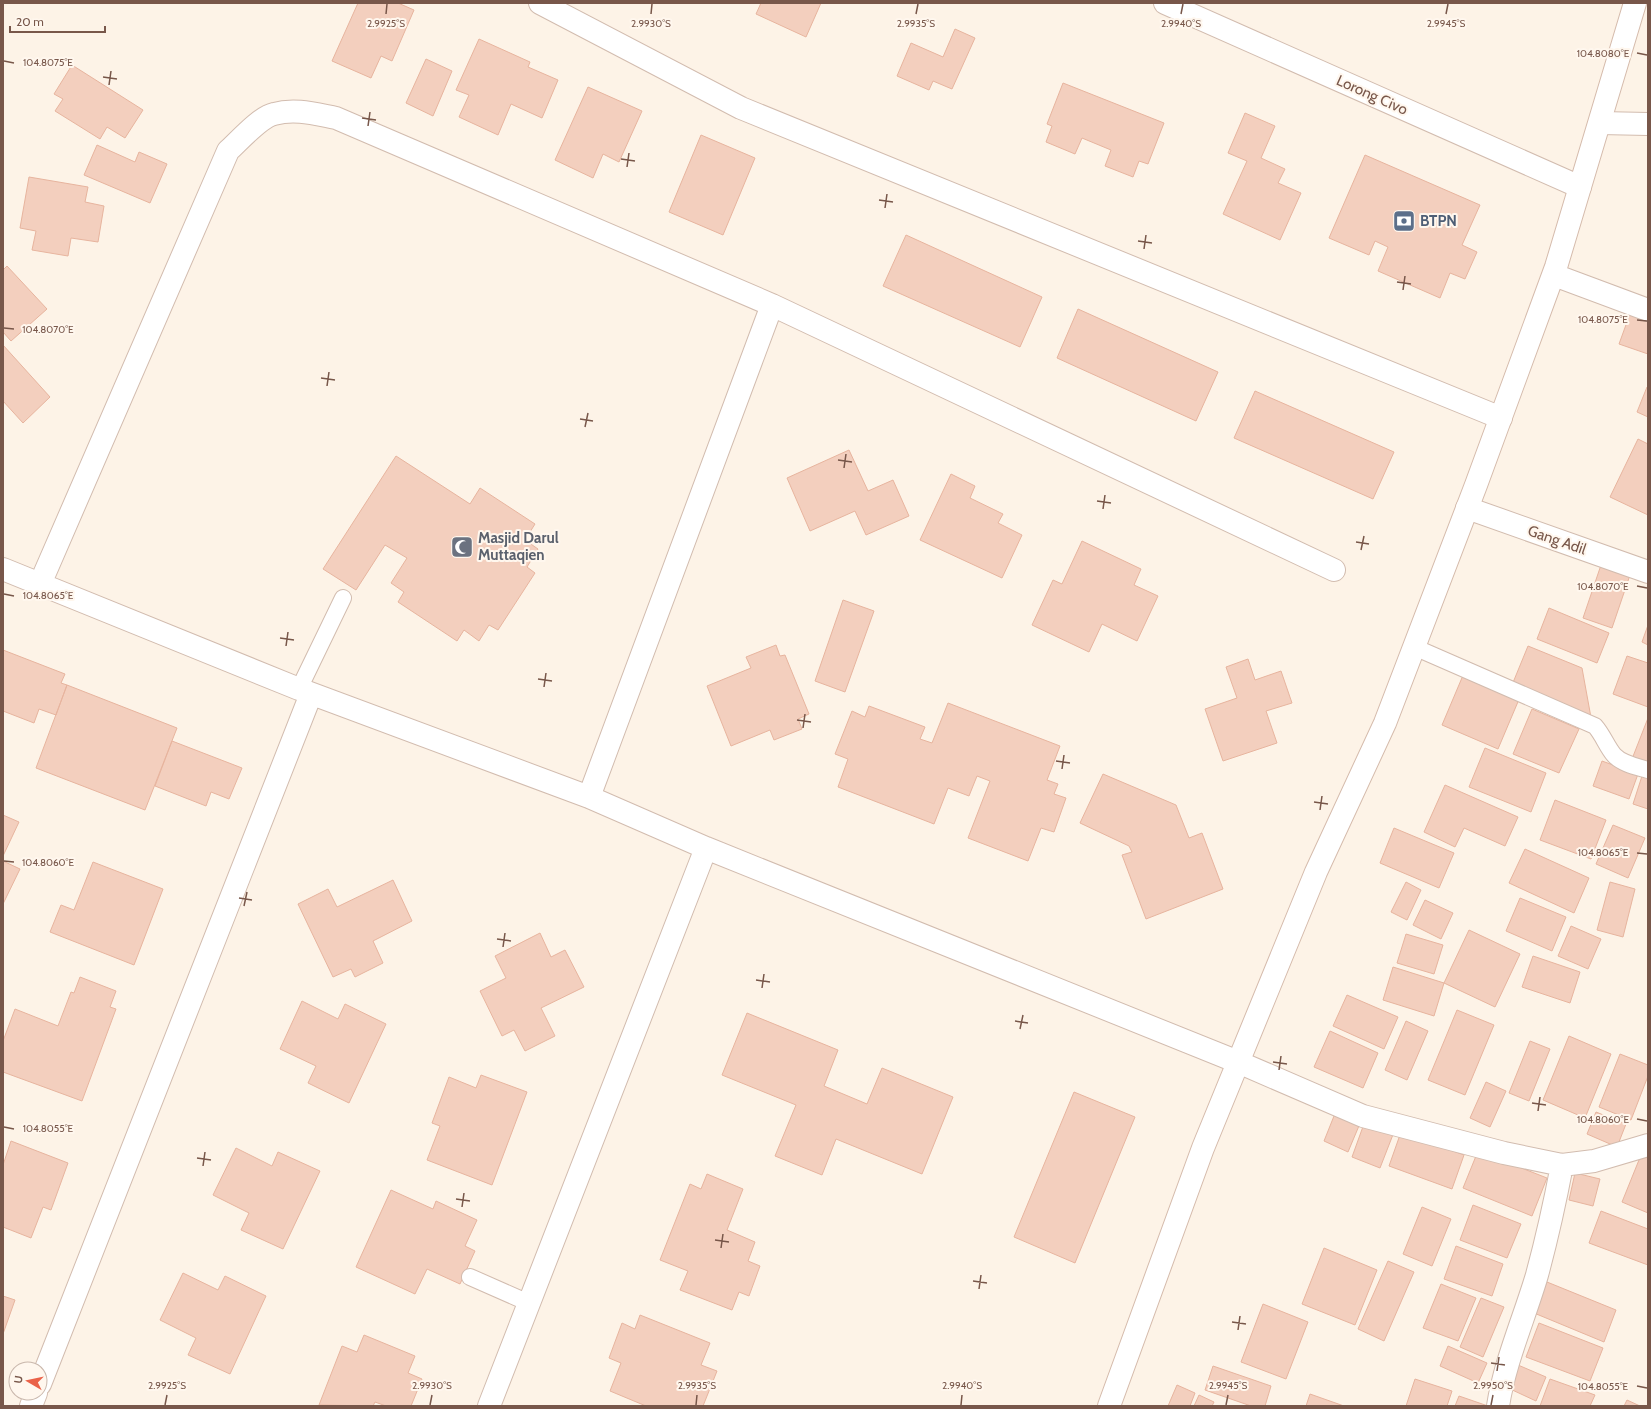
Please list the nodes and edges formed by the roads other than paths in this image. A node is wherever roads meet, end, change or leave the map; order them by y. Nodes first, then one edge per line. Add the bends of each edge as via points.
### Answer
1 (540, 3) edge
2 (1165, 3) edge
3 (1635, 3) edge
4 (1600, 123) junction
5 (1648, 124) edge
6 (1580, 186) junction
7 (1554, 274) junction
8 (772, 305) junction
9 (1648, 310) edge
10 (1500, 418) junction
11 (1467, 508) junction
12 (3, 569) edge
13 (1334, 570) dead end
14 (1648, 572) edge
15 (40, 584) junction
16 (343, 598) dead end
17 (1414, 647) junction
18 (305, 691) junction
19 (1648, 770) edge
20 (589, 797) junction
21 (706, 848) junction
22 (1238, 1062) junction
23 (1648, 1145) edge
24 (1562, 1165) junction
25 (470, 1277) dead end
26 (529, 1303) junction
27 (48, 1363) edge
28 (489, 1406) edge
29 (1109, 1406) edge
30 (1498, 1406) edge

1 - 10 street via 741,108
2 - 6 street, Lorong Civo
3 - 4 street
4 - 5 street
4 - 6 street
6 - 7 street
7 - 9 street
7 - 10 street
8 - 13 street
8 - 15 street via 336,118 300,111 273,114 252,128 228,151
8 - 20 street
10 - 11 street
11 - 14 street, Gang Adil
11 - 17 street
12 - 15 street
15 - 18 street
16 - 18 lane
17 - 19 lane via 1595,726 1620,760
17 - 22 street via 1385,723 1316,872
18 - 20 street
18 - 27 street
20 - 21 street
21 - 22 street
21 - 26 street
22 - 24 street via 1363,1116 1504,1153
22 - 29 street via 1203,1148
23 - 24 street via 1600,1159
24 - 30 street via 1537,1275 1510,1353
25 - 26 lane
26 - 28 street

